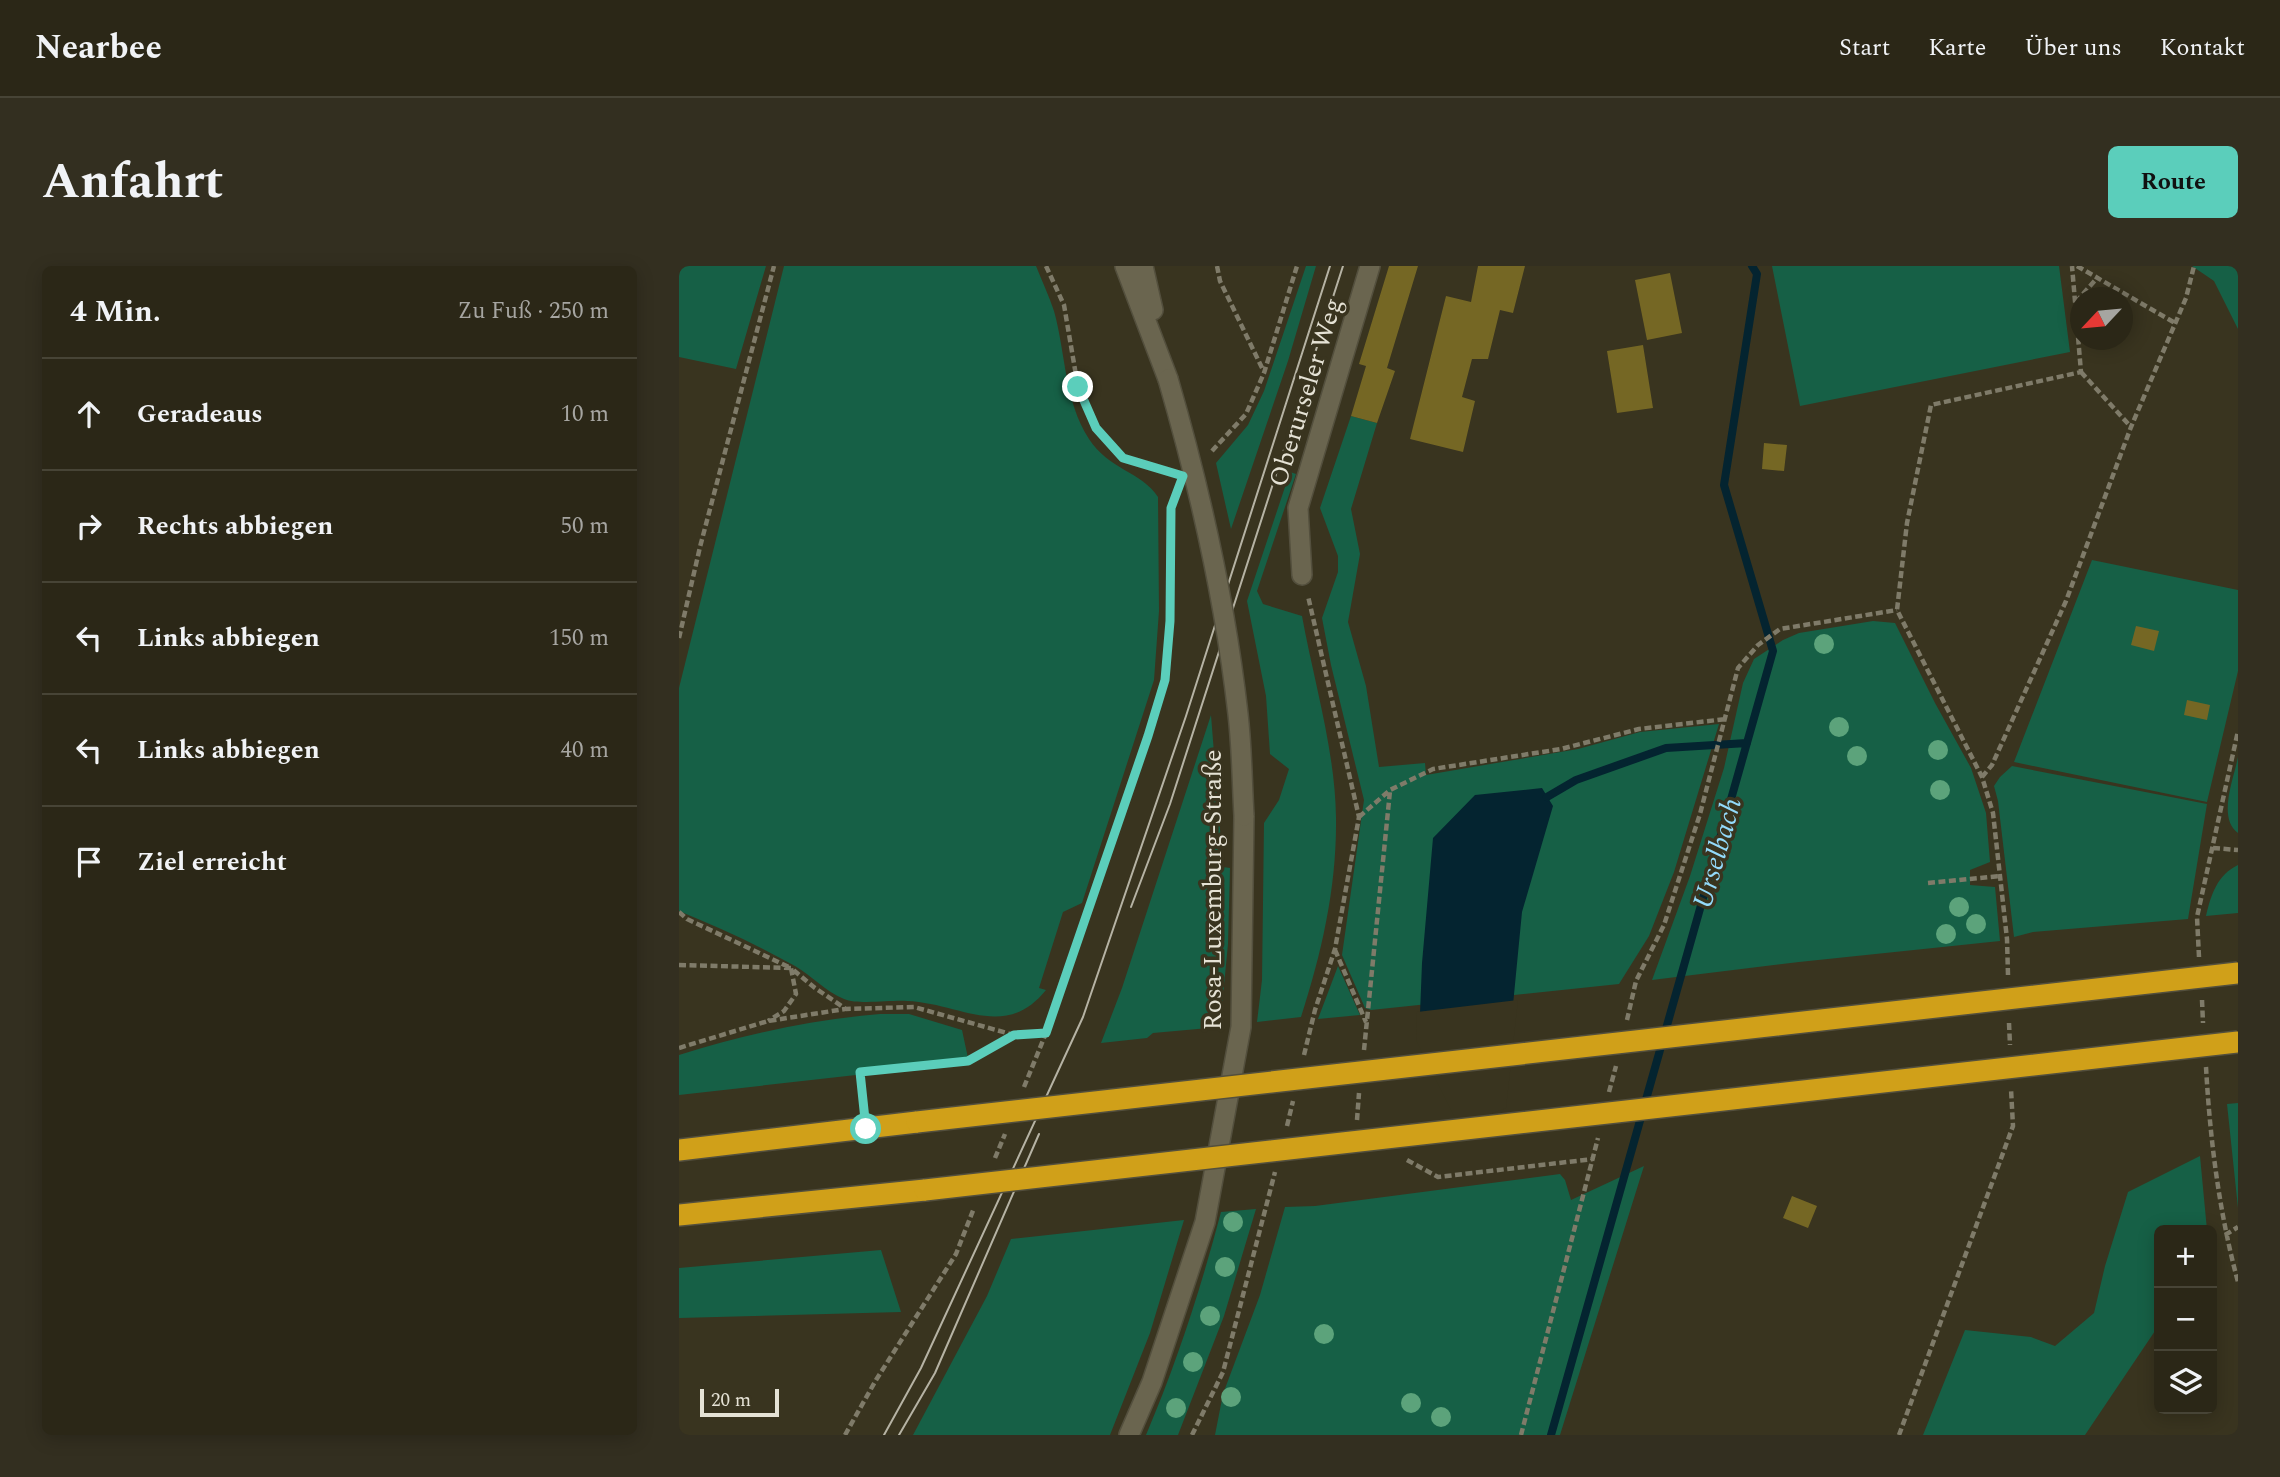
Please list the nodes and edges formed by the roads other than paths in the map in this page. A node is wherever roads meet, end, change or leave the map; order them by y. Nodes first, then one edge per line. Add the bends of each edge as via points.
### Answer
1 (1125, 266) edge
2 (1143, 266) edge
3 (1370, 266) edge
4 (1168, 379) junction
5 (1302, 575) road end
6 (2238, 973) edge
7 (2238, 1042) edge
8 (679, 1150) edge
9 (679, 1215) edge
10 (1129, 1435) edge

1 - 4 main road, Rosa-Luxemburg-Straße
2 - 4 main road, Rosa-Luxemburg-Straße
3 - 5 main road, Oberurseler Weg via 1298,508
4 - 10 main road, Rosa-Luxemburg-Straße, bridge via 1219,582 1239,716 1244,816 1241,1027 1205,1222
6 - 8 highway, bridge
7 - 9 highway, bridge

